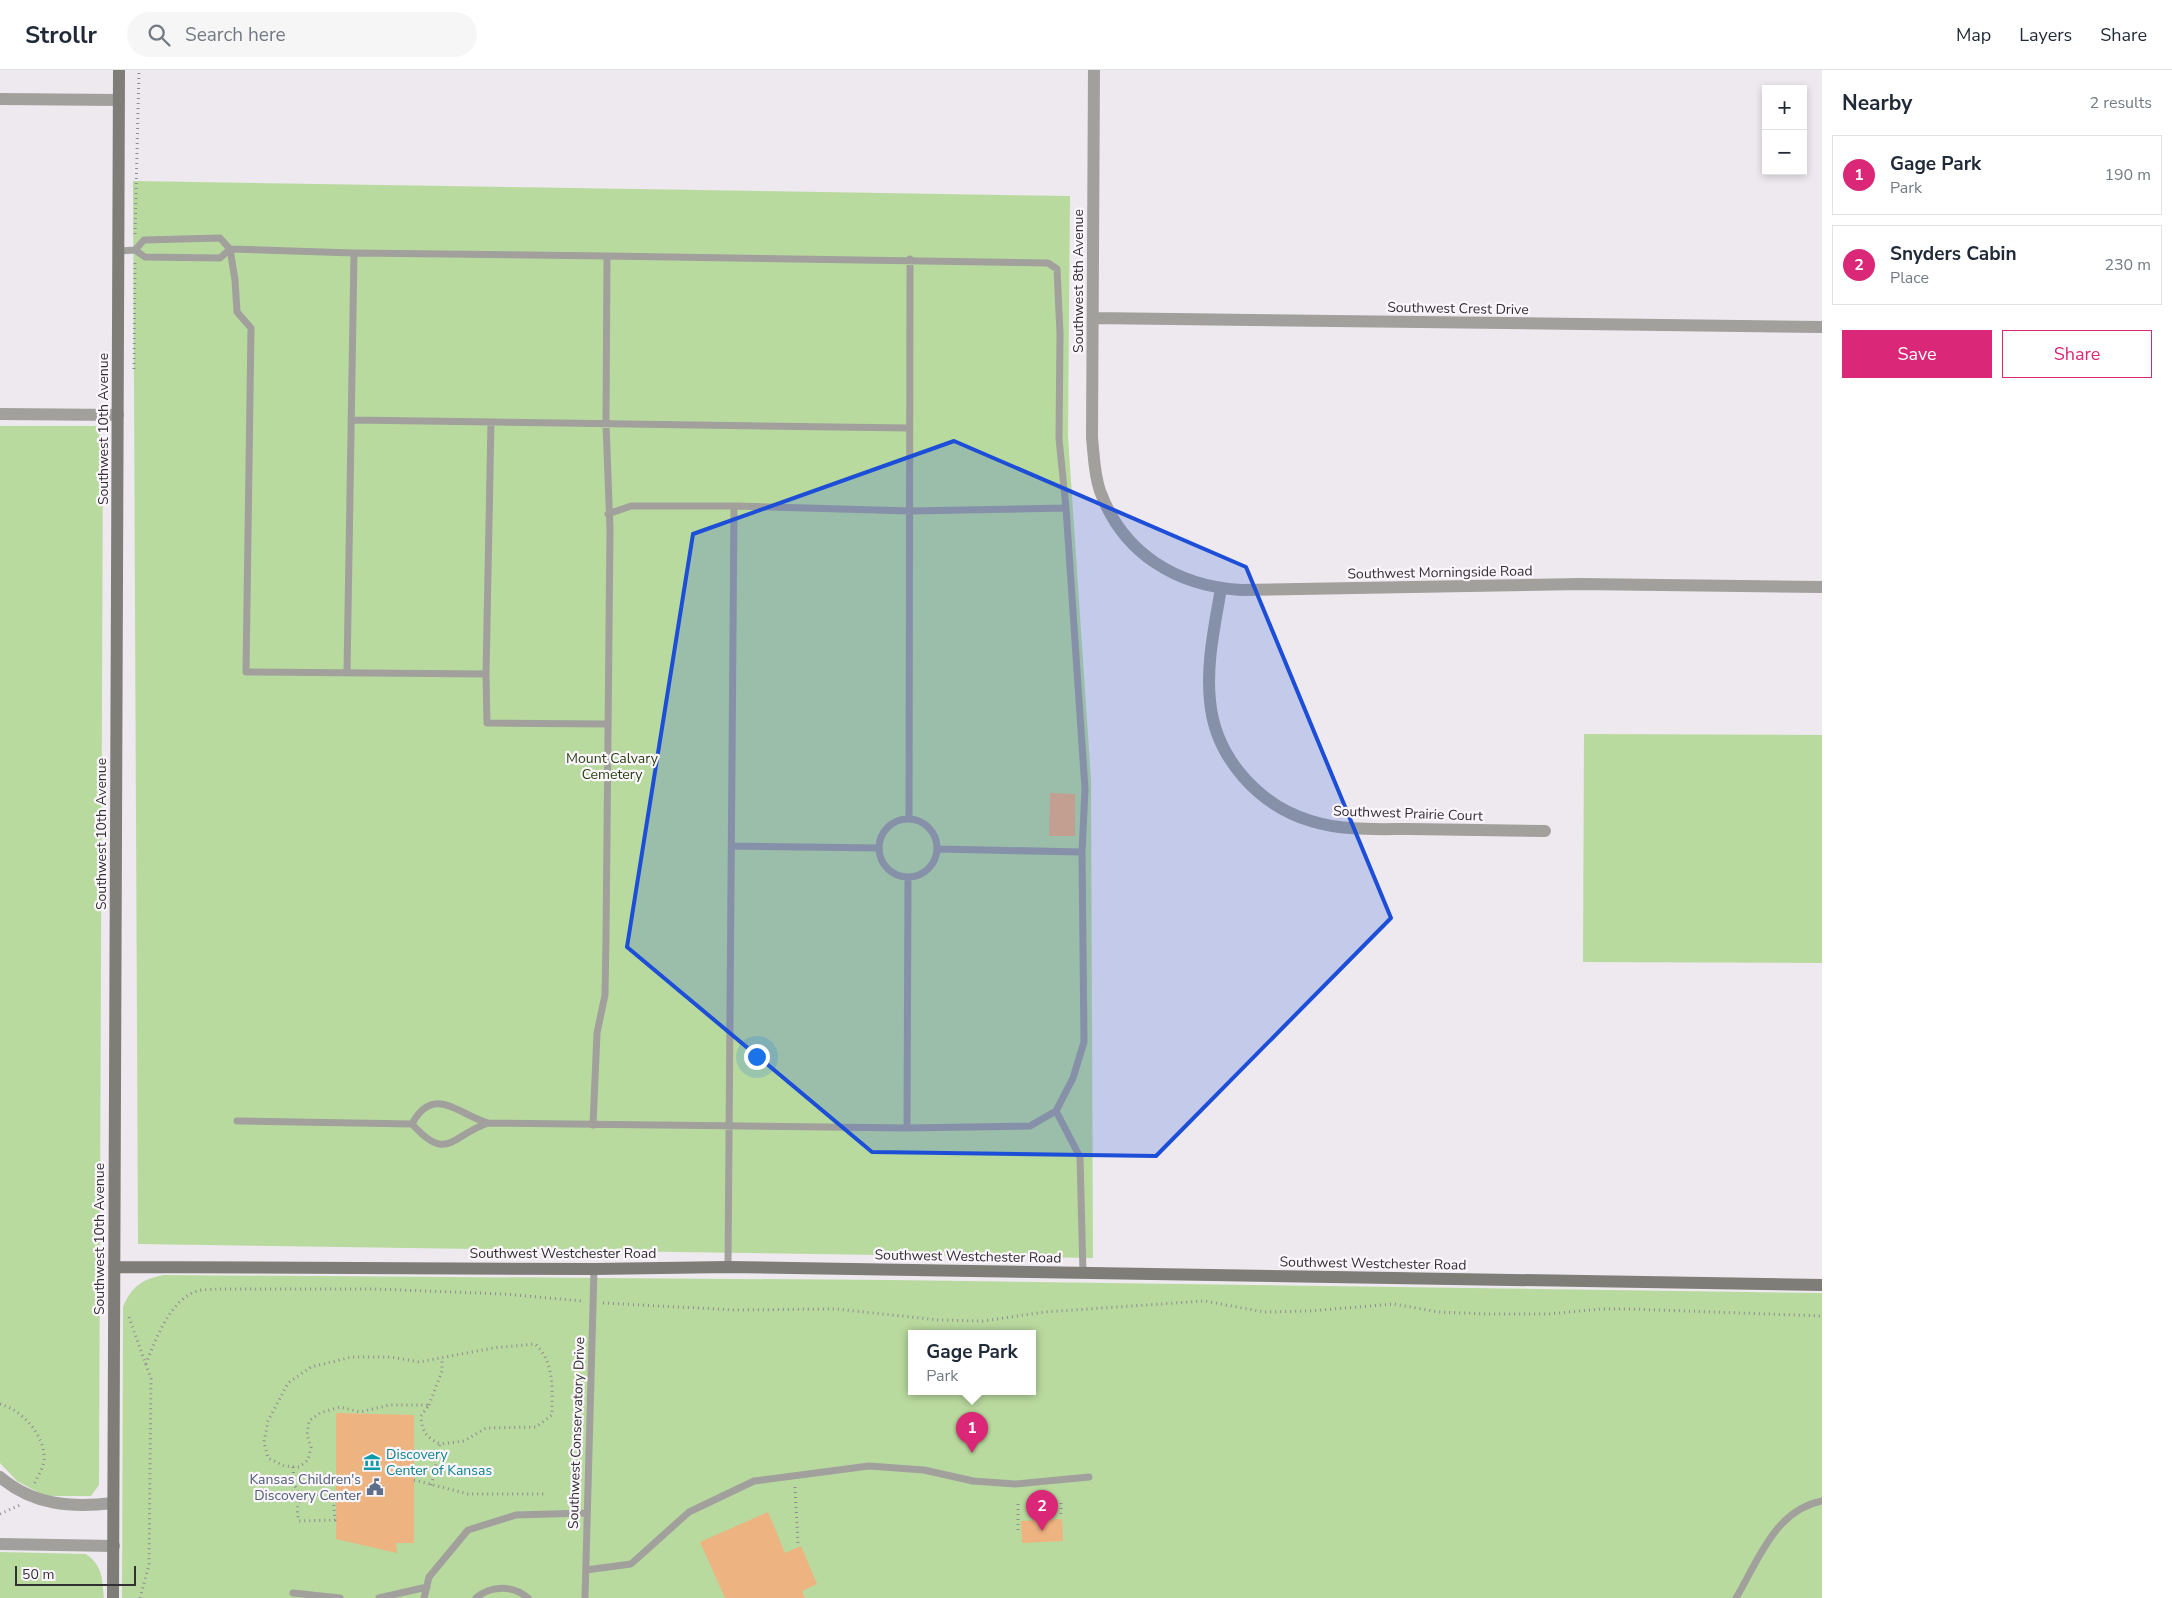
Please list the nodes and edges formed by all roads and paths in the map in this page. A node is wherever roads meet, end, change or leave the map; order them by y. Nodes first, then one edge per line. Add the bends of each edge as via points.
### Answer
1 (119, 70) edge
2 (139, 70) edge
3 (1094, 70) edge
4 (0, 99) edge
5 (119, 100) junction
6 (230, 249) junction
7 (118, 250) junction
8 (135, 250) junction
9 (354, 253) junction
10 (607, 256) junction
11 (910, 259) junction
12 (1093, 318) junction
13 (1822, 327) edge
14 (134, 370) dead end
15 (0, 414) edge
16 (118, 415) junction
17 (353, 420) junction
18 (491, 422) junction
19 (606, 424) junction
20 (909, 428) junction
21 (1100, 490) joint
22 (734, 506) junction
23 (1066, 508) junction
24 (911, 511) junction
25 (608, 514) junction
26 (1822, 587) edge
27 (1221, 588) junction
28 (347, 673) junction
29 (486, 674) junction
30 (608, 724) junction
31 (909, 818) junction
32 (1545, 831) dead end
33 (732, 846) junction
34 (879, 848) junction
35 (938, 849) junction
36 (1082, 852) junction
37 (908, 878) junction
38 (1056, 1110) junction
39 (237, 1121) dead end
40 (412, 1124) junction
41 (488, 1124) junction
42 (593, 1125) junction
43 (730, 1126) junction
44 (907, 1128) junction
45 (728, 1266) junction
46 (114, 1267) junction
47 (594, 1270) junction
48 (1083, 1273) junction
49 (1822, 1285) edge
50 (593, 1302) junction
51 (127, 1314) dead end
52 (1822, 1316) edge
53 (442, 1358) junction
54 (146, 1364) junction
55 (0, 1404) edge
56 (429, 1405) junction
57 (440, 1444) junction
58 (293, 1467) junction
59 (794, 1476) junction
60 (0, 1477) edge
61 (1088, 1477) dead end
62 (414, 1480) dead end
63 (431, 1485) junction
64 (32, 1489) dead end
65 (545, 1494) dead end
66 (302, 1497) junction
67 (1822, 1501) edge
68 (22, 1502) dead end
69 (113, 1503) junction
70 (1061, 1503) dead end
71 (1018, 1504) dead end
72 (586, 1513) junction
73 (0, 1514) edge
74 (1062, 1514) dead end
75 (1018, 1532) dead end
76 (798, 1543) dead end
77 (0, 1544) edge
78 (114, 1546) junction
79 (586, 1570) junction
80 (427, 1587) junction
81 (293, 1593) dead end
82 (113, 1598) edge
83 (140, 1598) edge
84 (340, 1598) edge
85 (379, 1598) edge
86 (424, 1598) edge
87 (476, 1598) edge
88 (528, 1598) edge
89 (585, 1598) edge
90 (1736, 1598) edge

1 - 5 street, Southwest 10th Avenue
2 - 8 path
3 - 12 street, Southwest 8th Avenue
4 - 5 street
5 - 7 street, Southwest 10th Avenue
6 - 8 lane via 220,258 145,257
6 - 8 lane via 220,238 144,240
6 - 9 lane
6 - 28 lane via 236,280 237,312 250,328 246,672
7 - 8 lane
7 - 16 street, Southwest 10th Avenue
8 - 14 path
9 - 10 lane
9 - 17 lane
10 - 11 lane
10 - 19 lane
11 - 20 lane
11 - 23 lane via 1048,263 1056,269 1060,334 1059,439
12 - 13 street, Southwest Crest Drive
12 - 21 street, Southwest 8th Avenue via 1092,438
15 - 16 street
16 - 46 street, Southwest 10th Avenue
17 - 18 lane
17 - 28 lane
18 - 19 lane
18 - 29 lane
19 - 20 lane
19 - 25 lane
20 - 24 lane
21 - 27 street, Southwest Morningside Road via 1124,534 1145,555 1197,584
22 - 24 lane
22 - 25 lane via 631,506
22 - 33 lane
23 - 24 lane
23 - 36 lane via 1085,788
24 - 31 lane
25 - 30 lane
26 - 27 street, Southwest Morningside Road via 1581,584
27 - 32 street, Southwest Prairie Court via 1210,663 1210,703 1225,751 1238,772 1256,790 1292,814 1330,826
28 - 29 lane
29 - 30 lane via 487,723
30 - 42 lane via 605,995 597,1032
31 - 34 lane via 888,827 881,836
31 - 35 lane via 930,828
33 - 34 lane
33 - 43 lane
34 - 37 lane via 887,869 896,876
35 - 36 lane
35 - 37 lane via 929,870
36 - 38 lane via 1084,1042 1073,1078
37 - 44 lane
38 - 44 lane via 1030,1126
38 - 48 lane via 1080,1157
39 - 40 lane
40 - 41 lane via 425,1139 437,1144 454,1142 475,1128
40 - 41 lane via 417,1114 428,1106 444,1104 455,1106 477,1121
41 - 42 lane
42 - 43 lane
43 - 44 lane
43 - 45 lane
45 - 47 street, Southwest Westchester Road
45 - 48 street, Southwest Westchester Road
46 - 47 street, Southwest Westchester Road
46 - 69 street, Southwest 10th Avenue
47 - 50 lane, Southwest Conservatory Drive
48 - 49 street, Southwest Westchester Road
50 - 52 path via 735,1310 836,1309 939,1320 983,1321 1044,1312 1204,1301 1264,1312 1394,1304 1438,1312 1494,1315 1620,1309
50 - 54 path via 504,1294 374,1289 197,1291 178,1306 157,1332
50 - 72 lane, Southwest Conservatory Drive
51 - 54 path
53 - 56 path via 442,1371
53 - 57 path via 534,1344 543,1352 550,1367 552,1415 536,1428 486,1428 464,1441
53 - 58 path via 419,1362 352,1357 311,1367 288,1383 268,1421 264,1442 268,1458
54 - 83 path via 151,1378 150,1565
55 - 64 path via 25,1418 42,1445 44,1462
56 - 57 path via 421,1416 422,1428 427,1438
56 - 58 path via 390,1405 360,1412 340,1407 320,1412 309,1421 307,1435 311,1447 308,1460 299,1467
57 - 63 path via 436,1456 438,1467
58 - 66 path via 294,1485
59 - 61 lane via 869,1466 924,1470 973,1482 1015,1484
59 - 76 path
59 - 79 lane via 754,1482 690,1512 631,1564
60 - 69 street via 26,1496 47,1502
62 - 63 path
63 - 65 path via 468,1494
66 - 66 path via 307,1493 332,1496 335,1520 299,1521 296,1509
67 - 90 lane via 1793,1512 1777,1528
68 - 73 path via 17,1508
69 - 78 street, Southwest 10th Avenue
70 - 74 path
71 - 75 path
72 - 79 lane, Southwest Conservatory Drive
72 - 80 lane via 516,1515 468,1530 429,1577
77 - 78 street
78 - 82 street, Southwest 10th Avenue
79 - 89 lane, Southwest Conservatory Drive
80 - 85 lane
80 - 86 lane
81 - 84 lane
87 - 88 lane via 494,1589 509,1588

